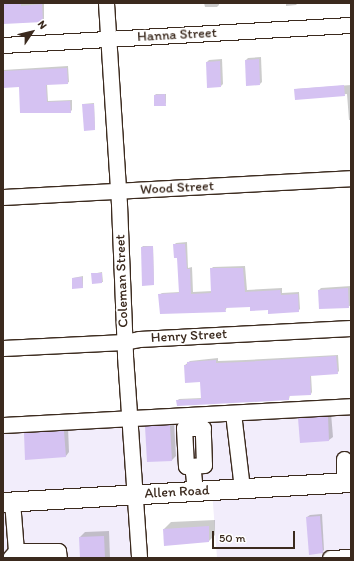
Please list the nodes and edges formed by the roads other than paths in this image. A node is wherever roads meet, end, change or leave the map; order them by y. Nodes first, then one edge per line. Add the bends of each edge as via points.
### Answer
1 (106, 3) edge
2 (351, 25) edge
3 (108, 39) junction
4 (3, 45) edge
5 (351, 178) edge
6 (118, 191) junction
7 (3, 197) edge
8 (351, 328) edge
9 (124, 342) junction
10 (3, 348) edge
11 (351, 406) edge
12 (233, 413) junction
13 (129, 418) junction
14 (3, 425) edge
15 (344, 459) dead end
16 (190, 466) dead end
17 (347, 482) edge
18 (242, 488) junction
19 (195, 491) junction
20 (134, 494) junction
21 (8, 501) edge
22 (13, 554) edge
23 (351, 557) edge
24 (59, 558) edge
25 (139, 558) edge
26 (330, 558) edge

1 - 3 street, Coleman Street
2 - 3 street, Hanna Street
3 - 4 street, Hanna Street
3 - 6 street, Coleman Street
5 - 6 street, Wood Street
6 - 7 street, Wood Street
6 - 9 street, Coleman Street
8 - 9 street, Henry Street via 139,339
9 - 10 street, Henry Street
9 - 13 street, Coleman Street
11 - 12 street
12 - 13 street
12 - 18 street
13 - 14 street
13 - 20 street, Coleman Street
15 - 17 street
16 - 19 street
17 - 18 main road, Allen Road
18 - 19 main road, Allen Road
19 - 20 main road, Allen Road
20 - 21 main road, Allen Road
20 - 25 street, Coleman Street
21 - 22 street
22 - 24 street via 58,551
23 - 26 street

